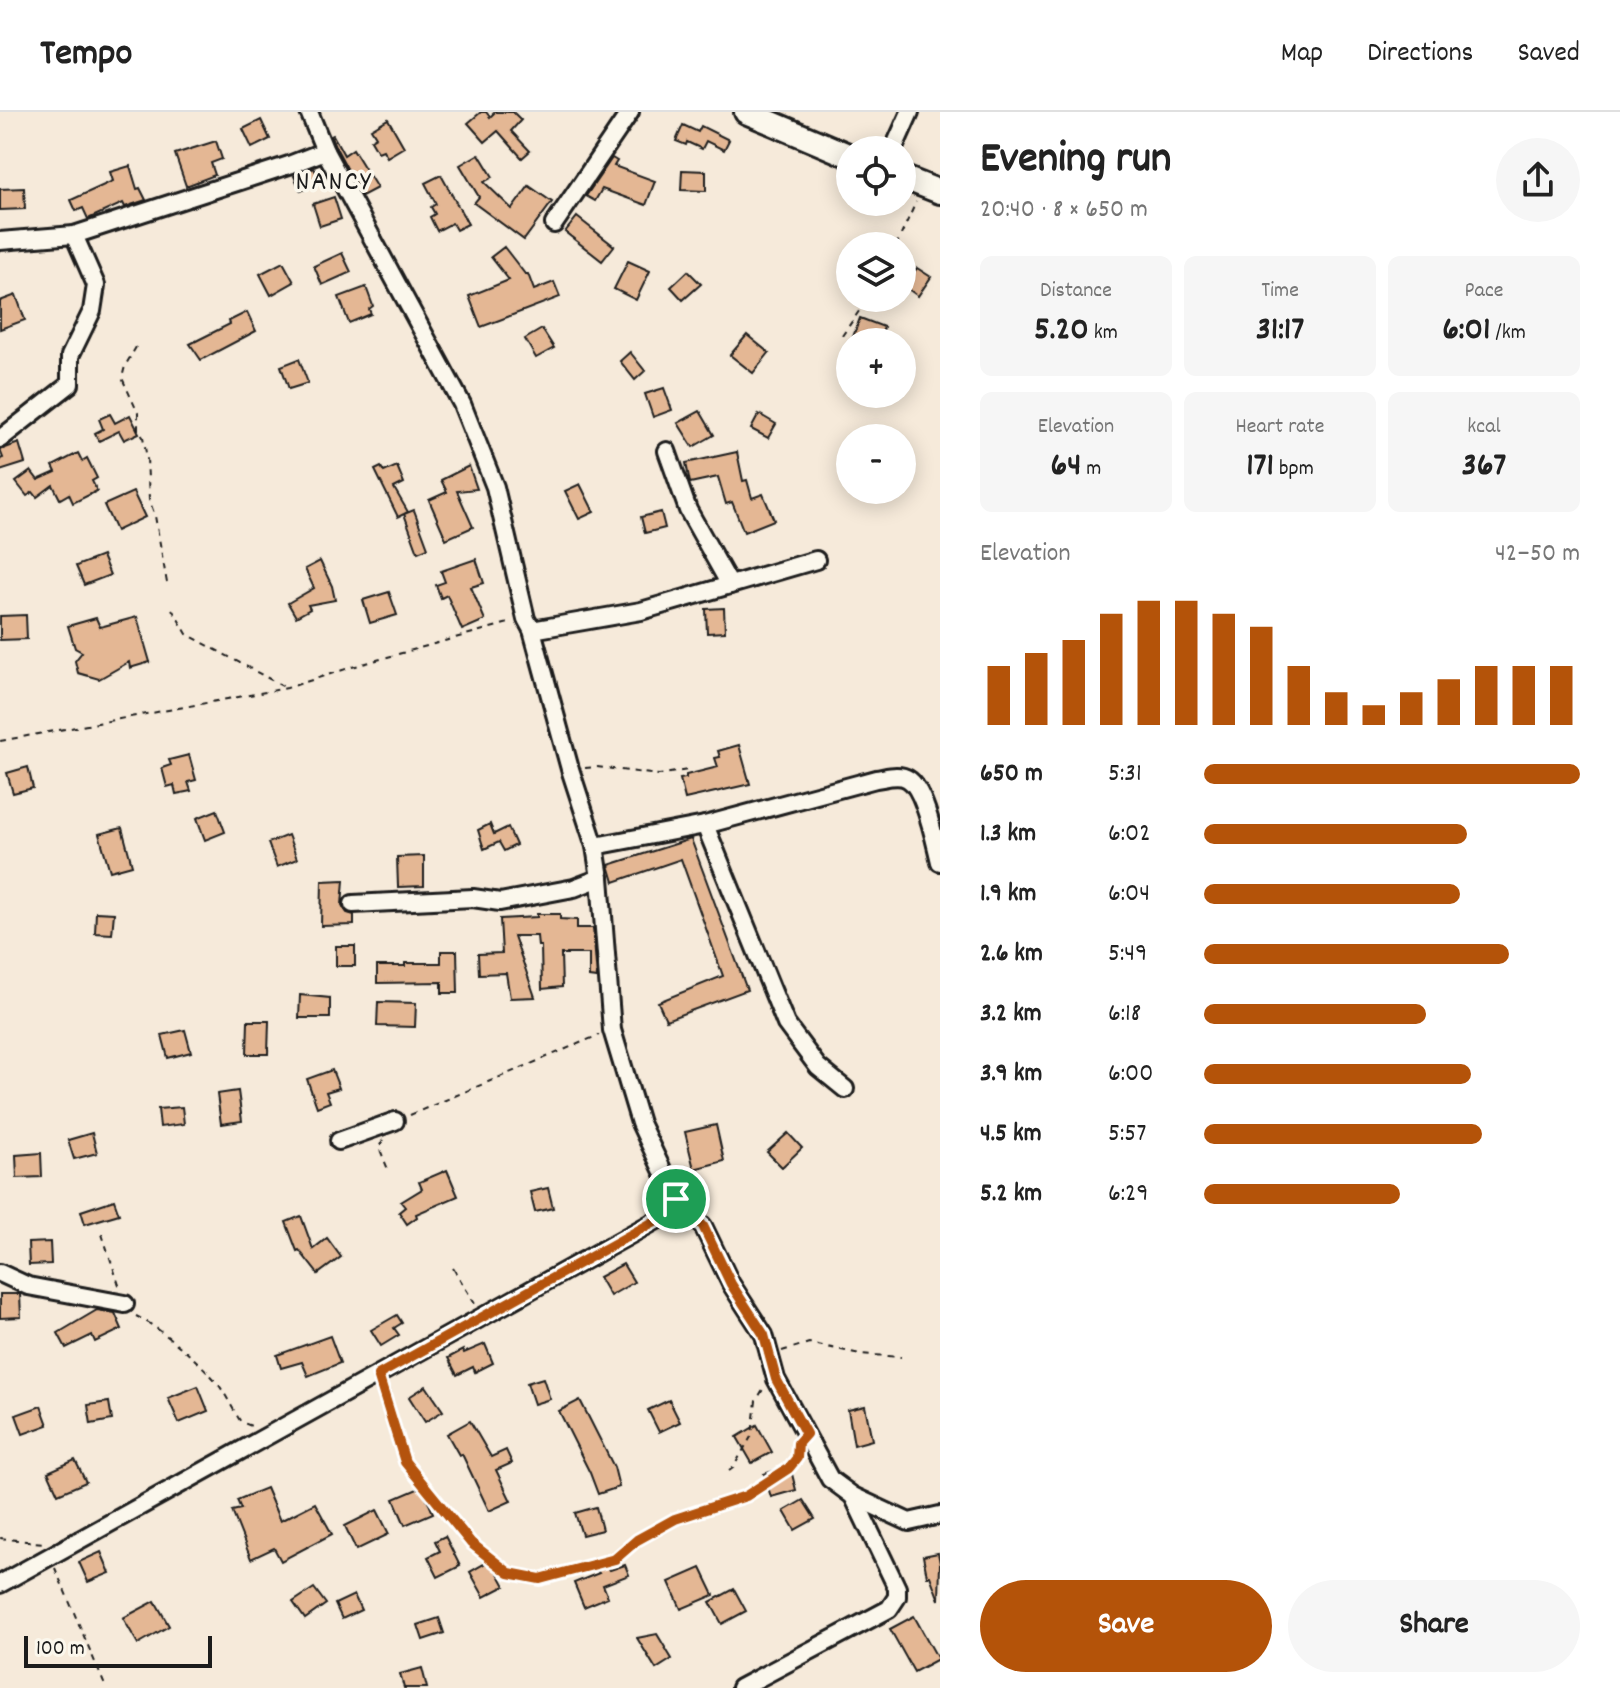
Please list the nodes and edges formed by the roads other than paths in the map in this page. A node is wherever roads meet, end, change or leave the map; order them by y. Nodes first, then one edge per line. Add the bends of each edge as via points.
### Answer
1 (309, 112) edge
2 (630, 112) edge
3 (746, 112) edge
4 (910, 112) edge
5 (899, 136) edge
6 (836, 150) edge
7 (325, 151) junction
8 (554, 224) dead end
9 (74, 235) junction
10 (0, 241) edge
11 (0, 439) edge
12 (667, 451) dead end
13 (816, 560) dead end
14 (730, 585) junction
15 (529, 625) junction
16 (705, 825) junction
17 (595, 846) junction
18 (940, 862) edge
19 (600, 878) junction
20 (353, 904) dead end
21 (845, 1089) dead end
22 (395, 1121) road end
23 (339, 1141) dead end
24 (676, 1199) junction
25 (0, 1273) edge
26 (125, 1304) road end
27 (853, 1496) junction
28 (940, 1515) edge
29 (0, 1584) edge
30 (740, 1688) edge

1 - 7 street
2 - 8 street
3 - 6 street
4 - 5 street
7 - 9 street
7 - 15 street via 462,404 495,487
9 - 10 street
9 - 11 street via 96,285 92,311 70,356 70,384
12 - 14 street via 688,510
13 - 14 street
14 - 15 street via 641,611
15 - 17 street
16 - 17 street
16 - 18 street via 901,776 919,792
16 - 21 street via 786,1024 818,1067
17 - 19 street
19 - 20 street via 500,902 473,898
19 - 24 street via 612,1030 640,1123
22 - 23 street
24 - 27 street via 703,1226 764,1335 776,1379 830,1479
24 - 29 street via 657,1220 378,1375 256,1434
25 - 26 street via 28,1286
27 - 28 street via 909,1522
27 - 30 street via 897,1597 889,1609

